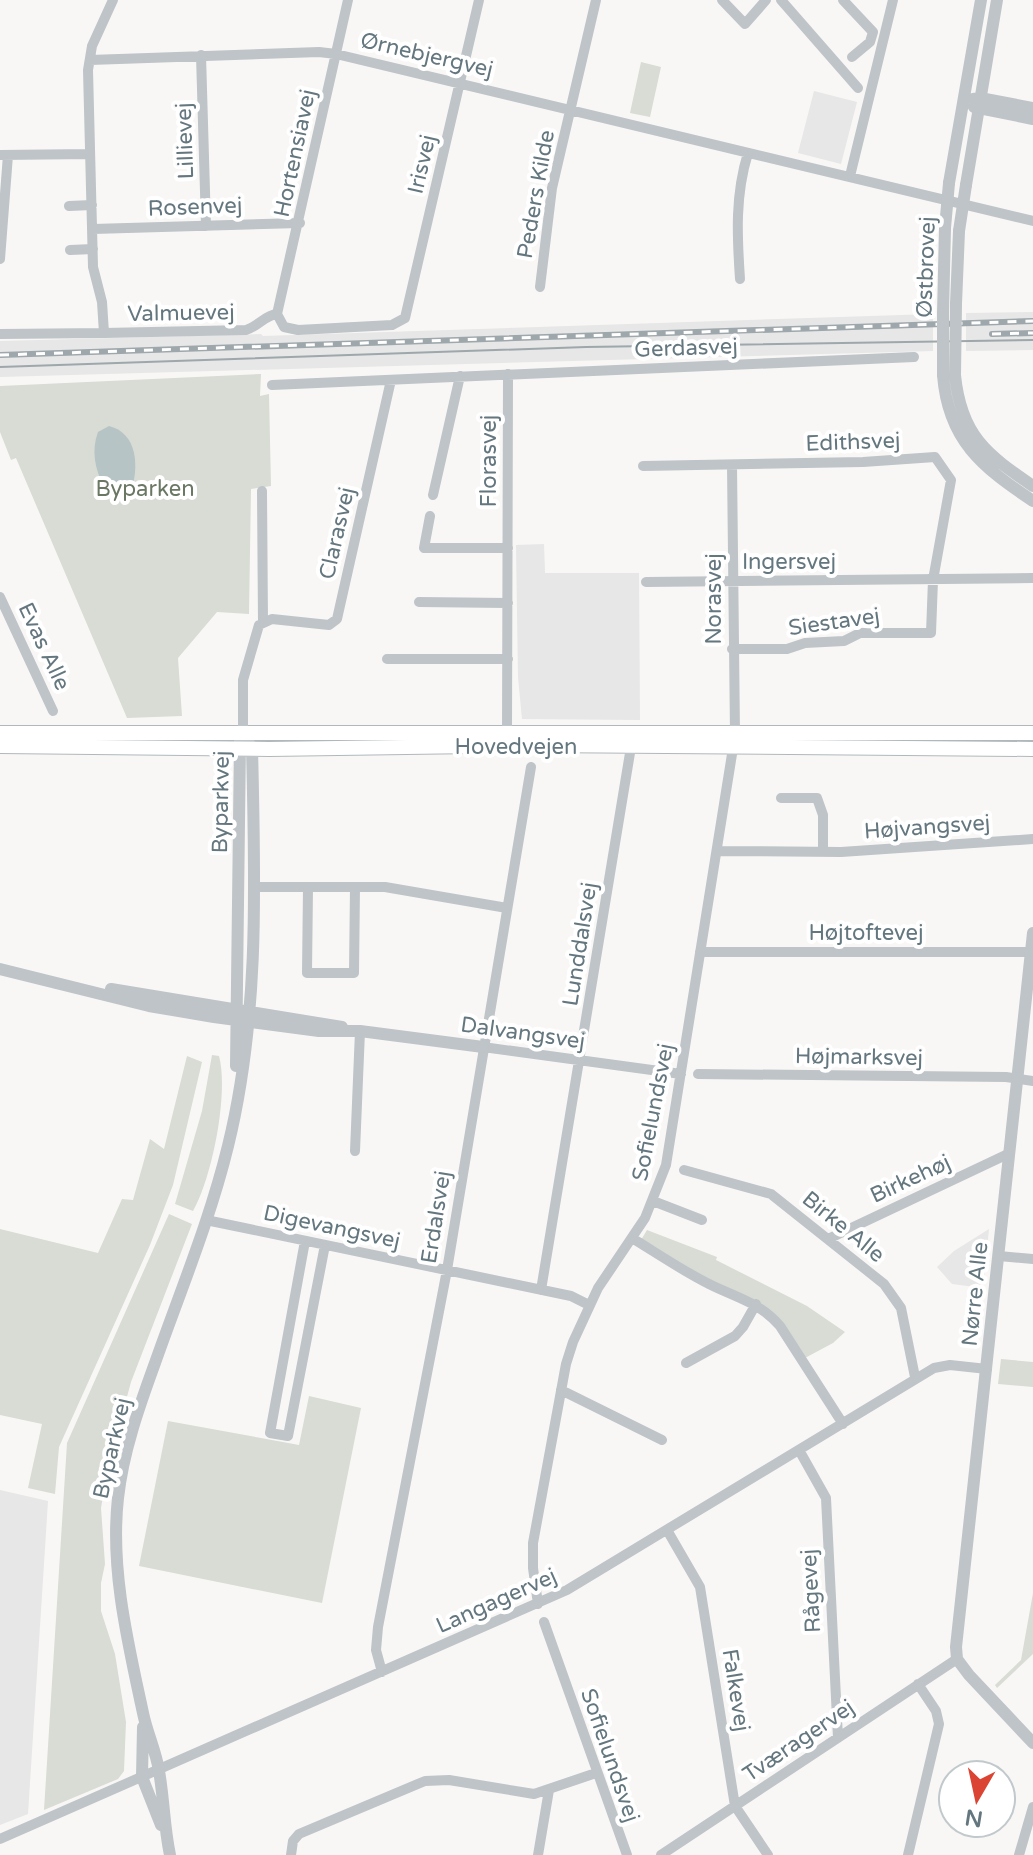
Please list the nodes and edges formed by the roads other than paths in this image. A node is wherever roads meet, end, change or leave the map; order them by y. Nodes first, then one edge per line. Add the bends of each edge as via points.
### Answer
1 (113, 0) edge
2 (348, 0) edge
3 (479, 0) edge
4 (596, 0) edge
5 (722, 0) edge
6 (766, 0) edge
7 (781, 0) edge
8 (843, 0) edge
9 (893, 0) edge
10 (981, 0) edge
11 (997, 0) edge
12 (336, 54) junction
13 (201, 55) junction
14 (852, 57) dead end
15 (90, 60) junction
16 (460, 82) junction
17 (858, 88) dead end
18 (964, 101) junction
19 (979, 104) junction
20 (1033, 108) edge
21 (571, 109) junction
22 (1033, 119) edge
23 (748, 153) junction
24 (90, 154) junction
25 (4, 155) edge
26 (850, 176) junction
27 (92, 205) junction
28 (69, 206) dead end
29 (1033, 221) edge
30 (300, 223) junction
31 (206, 226) junction
32 (93, 229) junction
33 (93, 249) junction
34 (70, 250) dead end
35 (0, 259) edge
36 (740, 279) dead end
37 (540, 287) dead end
38 (949, 304) junction
39 (277, 314) junction
40 (104, 333) junction
41 (0, 334) edge
42 (914, 357) dead end
43 (508, 374) junction
44 (949, 375) junction
45 (460, 376) junction
46 (391, 380) junction
47 (272, 385) dead end
48 (732, 465) junction
49 (643, 466) dead end
50 (1033, 486) edge
51 (262, 491) dead end
52 (433, 495) dead end
53 (1033, 501) edge
54 (430, 516) dead end
55 (508, 548) junction
56 (1033, 578) edge
57 (933, 580) junction
58 (733, 581) junction
59 (646, 582) dead end
60 (0, 597) edge
61 (419, 602) dead end
62 (508, 603) junction
63 (263, 622) junction
64 (732, 649) junction
65 (387, 659) dead end
66 (508, 659) junction
67 (53, 711) dead end
68 (243, 732) junction
69 (0, 733) edge
70 (1033, 733) edge
71 (507, 734) junction
72 (734, 741) junction
73 (0, 746) edge
74 (638, 747) junction
75 (245, 748) junction
76 (1033, 749) edge
77 (531, 767) dead end
78 (781, 798) dead end
79 (1033, 839) edge
80 (718, 851) junction
81 (823, 852) junction
82 (254, 887) junction
83 (308, 887) junction
84 (355, 887) junction
85 (507, 908) junction
86 (1033, 933) edge
87 (700, 952) junction
88 (1031, 952) junction
89 (0, 969) edge
90 (1031, 969) edge
91 (242, 1015) junction
92 (360, 1031) junction
93 (483, 1047) junction
94 (580, 1060) junction
95 (681, 1074) junction
96 (698, 1074) dead end
97 (1018, 1080) junction
98 (1033, 1081) edge
99 (355, 1151) dead end
100 (1010, 1153) junction
101 (684, 1170) dead end
102 (653, 1201) junction
103 (206, 1220) junction
104 (702, 1220) dead end
105 (632, 1238) junction
106 (828, 1239) junction
107 (305, 1241) junction
108 (325, 1245) junction
109 (999, 1256) junction
110 (1033, 1259) edge
111 (447, 1270) junction
112 (541, 1290) junction
113 (756, 1304) junction
114 (589, 1305) junction
115 (686, 1363) dead end
116 (987, 1369) junction
117 (915, 1377) junction
118 (561, 1390) junction
119 (843, 1424) junction
120 (662, 1440) dead end
121 (799, 1450) junction
122 (667, 1530) junction
123 (538, 1604) junction
124 (544, 1622) dead end
125 (957, 1659) junction
126 (382, 1672) junction
127 (918, 1684) junction
128 (143, 1716) junction
129 (838, 1738) junction
130 (1033, 1743) edge
131 (159, 1769) junction
132 (596, 1773) junction
133 (142, 1777) junction
134 (549, 1790) junction
135 (735, 1806) junction
136 (1033, 1807) edge
137 (0, 1839) edge
138 (169, 1849) edge
139 (291, 1855) edge
140 (538, 1855) edge
141 (627, 1855) edge
142 (661, 1855) edge
143 (768, 1855) edge
144 (908, 1855) edge
145 (1019, 1855) edge

1 - 15 street
2 - 12 street, Hortensiavej
3 - 16 street, Irisvej
4 - 21 street, Peders Kilde
5 - 6 street via 745,24
7 - 17 street
8 - 14 street via 873,32 870,42
9 - 26 street
10 - 18 street, Østbrovej
11 - 19 street, Østbrovej
12 - 13 street, Ørnebjergvej
12 - 16 street, Ørnebjergvej
12 - 30 street, Hortensiavej
13 - 15 street, Ørnebjergvej
13 - 31 street, Lillievej
15 - 24 street
16 - 21 street, Ørnebjergvej
16 - 39 street, Irisvej via 402,321 389,326 290,329
18 - 19 street
18 - 38 street, Østbrovej, bridge via 945,228
19 - 20 street
19 - 22 street
19 - 38 street, Østbrovej, bridge
21 - 23 street, Ørnebjergvej
21 - 37 street, Peders Kilde via 552,188
23 - 26 street, Ørnebjergvej
23 - 36 street via 735,225
24 - 25 street
24 - 27 street
25 - 35 street
26 - 29 street, Ørnebjergvej
27 - 28 street
27 - 32 street
30 - 31 street, Rosenvej
30 - 39 street, Hortensiavej
31 - 32 street, Rosenvej
32 - 33 street
33 - 34 street
33 - 40 street
38 - 44 street, Østbrovej, bridge
39 - 40 street, Valmuevej via 246,330
40 - 41 street, Valmuevej
42 - 43 street, Gerdasvej
43 - 45 street, Gerdasvej
43 - 55 street, Florasvej
44 - 50 street, Østbrovej via 973,435
44 - 53 street, Østbrovej via 952,423 963,440 985,465
45 - 46 street, Gerdasvej
45 - 52 street
46 - 47 street, Gerdasvej
46 - 63 street, Clarasvej via 337,619 329,625
48 - 49 street, Edithsvej
48 - 57 street, Edithsvej via 935,457 951,480
48 - 58 street, Norasvej
51 - 63 street
54 - 55 street via 424,548
55 - 62 street, Florasvej
56 - 57 street
57 - 58 street, Ingersvej
57 - 64 street, Siestavej via 931,633 860,633 844,641 787,649
58 - 59 street, Ingersvej
58 - 64 street, Norasvej
60 - 67 street, Evas Alle
61 - 62 street
62 - 66 street, Florasvej
63 - 68 street via 243,680
64 - 72 street, Norasvej
65 - 66 street
66 - 71 street, Florasvej
68 - 69 main road, Hovedvejen
68 - 71 main road, Hovedvejen
68 - 75 street, Byparkvej
70 - 72 main road, Hovedvejen
71 - 72 main road, Hovedvejen
72 - 74 main road, Hovedvejen
72 - 76 main road, Hovedvejen
72 - 80 street, Sofielundsvej
73 - 75 main road, Hovedvejen
74 - 75 main road, Hovedvejen
74 - 94 street, Lunddalsvej
75 - 82 street, Byparkvej
75 - 91 street, Byparkvej
77 - 85 street, Erdalsvej
78 - 81 street via 817,798 823,815
79 - 81 street, Højvangsvej
80 - 81 street, Højvangsvej
80 - 87 street, Sofielundsvej
82 - 83 street
82 - 91 street, Byparkvej
83 - 84 street
83 - 84 street via 307,973 354,973
84 - 85 street via 407,889
85 - 93 street, Erdalsvej
86 - 88 street, Nørre Alle
87 - 88 street, Højtoftevej
87 - 95 street, Sofielundsvej
88 - 90 street, Nørre Alle
89 - 91 street, Dalvangsvej via 149,1006
90 - 97 street, Nørre Alle
91 - 92 street, Dalvangsvej via 325,1022
91 - 103 street, Byparkvej via 236,1105
92 - 93 street, Dalvangsvej
92 - 99 street
93 - 94 street, Dalvangsvej
93 - 111 street, Erdalsvej
94 - 95 street, Dalvangsvej
94 - 112 street, Lunddalsvej
95 - 102 street, Sofielundsvej via 666,1165
96 - 97 street, Højmarksvej
97 - 98 street, Højmarksvej
97 - 100 street, Nørre Alle
100 - 106 street, Birkehøj
100 - 109 street, Nørre Alle
101 - 106 street, Birke Alle via 771,1194
102 - 104 street
102 - 105 street, Sofielundsvej
103 - 107 street, Digevangsvej
103 - 128 street, Byparkvej via 141,1401 118,1496 119,1581
105 - 113 street via 710,1285
105 - 114 street, Sofielundsvej
106 - 117 street, Birke Alle via 884,1284 901,1308
107 - 108 street, Digevangsvej
107 - 108 street via 270,1433 288,1436
108 - 111 street, Digevangsvej
109 - 110 street
109 - 116 street, Nørre Alle
111 - 112 street, Digevangsvej
111 - 126 street, Erdalsvej via 378,1627 376,1650
112 - 114 street, Digevangsvej
113 - 115 street via 735,1336
113 - 119 street via 780,1326
114 - 118 street, Sofielundsvej
116 - 117 street, Langagervej via 950,1365
116 - 125 street, Nørre Alle
117 - 119 street, Langagervej
118 - 120 street
118 - 123 street, Sofielundsvej via 533,1543
119 - 121 street, Langagervej
121 - 122 street, Langagervej
121 - 129 street, Rågevej via 826,1498
122 - 123 street, Langagervej
122 - 135 street, Falkevej via 700,1587
123 - 126 street, Langagervej
124 - 132 street, Sofielundsvej
125 - 127 street, Tværagervej
125 - 130 street
126 - 131 street, Langagervej
127 - 129 street, Tværagervej
127 - 144 street via 939,1724
128 - 131 street, Byparkvej
128 - 133 street, Byparkvej
129 - 135 street, Tværagervej
131 - 133 street, Langagervej
131 - 138 street, Byparkvej
132 - 134 street
132 - 141 street, Sofielundsvej
133 - 137 street, Langagervej
133 - 138 street, Byparkvej
134 - 139 street via 526,1794 449,1780 425,1781 299,1834
134 - 140 street
135 - 142 street, Tværagervej
135 - 143 street, Falkevej
136 - 145 street

